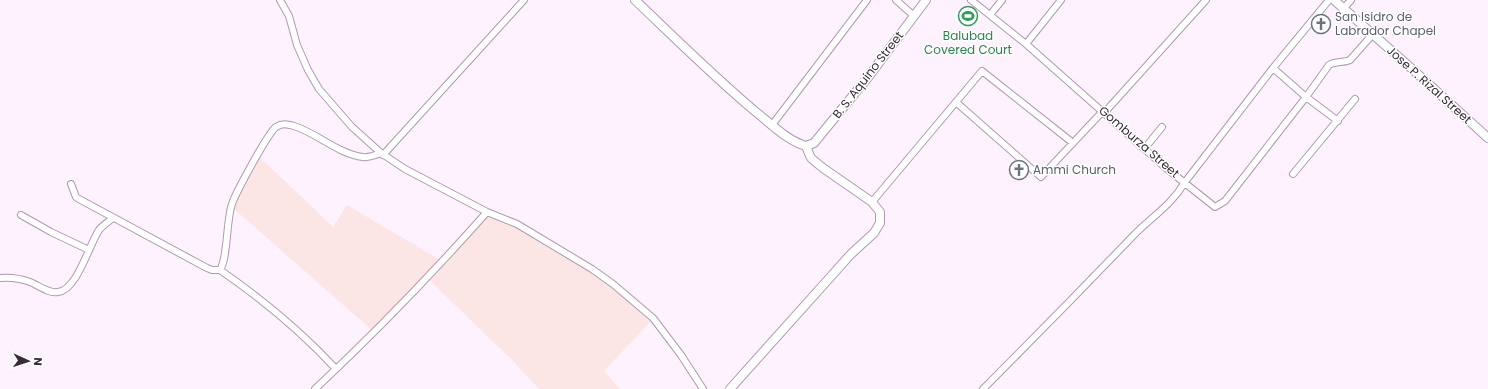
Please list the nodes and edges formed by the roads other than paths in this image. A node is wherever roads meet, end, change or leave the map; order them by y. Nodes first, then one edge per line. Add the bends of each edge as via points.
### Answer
1 (280, 0) edge
2 (524, 0) edge
3 (635, 0) edge
4 (868, 0) edge
5 (896, 0) edge
6 (926, 0) edge
7 (971, 0) edge
8 (1002, 0) edge
9 (1061, 0) edge
10 (1206, 0) edge
11 (1329, 0) edge
12 (1334, 0) edge
13 (1351, 0) edge
14 (1344, 8) junction
15 (990, 15) junction
16 (914, 16) junction
17 (1373, 34) junction
18 (1026, 44) junction
19 (1272, 68) junction
20 (1306, 97) junction
21 (1355, 99) dead end
22 (957, 103) junction
23 (1104, 111) junction
24 (1338, 121) junction
25 (772, 125) junction
26 (1162, 127) dead end
27 (1488, 138) edge
28 (1073, 143) junction
29 (806, 146) junction
30 (1145, 148) junction
31 (382, 154) junction
32 (1293, 174) dead end
33 (1185, 182) junction
34 (71, 184) dead end
35 (872, 202) junction
36 (487, 212) junction
37 (21, 215) dead end
38 (113, 218) junction
39 (89, 250) junction
40 (220, 270) junction
41 (0, 278) edge
42 (336, 369) junction
43 (315, 389) edge
44 (703, 389) edge
45 (730, 389) edge
46 (983, 389) edge

1 - 31 street via 289,16 302,57 319,88 352,127
2 - 31 street
3 - 25 street via 723,84
4 - 25 street
5 - 16 street
6 - 16 street, B. S. Aquino Street
7 - 15 street, Gomburza Street
8 - 15 street
9 - 18 street
10 - 23 street
11 - 19 street, Gomburza Street
12 - 14 street, Jose P. Rizal Street
13 - 14 street
14 - 17 street, Jose P. Rizal Street
15 - 18 street, Gomburza Street
16 - 29 street, B. S. Aquino Street via 814,143
17 - 20 street via 1350,60 1329,65
17 - 27 street, Jose P. Rizal Street
18 - 23 street, Gomburza Street
19 - 20 street
19 - 33 street, Gomburza Street
20 - 24 street
20 - 33 street via 1225,201 1215,207
21 - 24 street
22 - 28 street via 982,71
22 - 28 street via 1041,177
22 - 35 street
23 - 28 street
23 - 30 street, Gomburza Street
24 - 32 street
25 - 29 street via 798,144
26 - 30 street
29 - 35 street via 812,159
30 - 33 street, Gomburza Street
31 - 36 street via 405,169
31 - 40 street via 364,157 342,150 305,129 286,123 278,126 270,134 232,204 224,262
33 - 46 street via 1170,203 1134,235
34 - 38 street via 76,197
35 - 45 street via 880,212 880,223 874,233 825,282
36 - 42 street via 406,300
36 - 44 street via 534,233 619,288 653,318
37 - 39 street
38 - 39 street via 99,230
38 - 40 street via 207,268
39 - 41 street via 71,284 60,292 13,277
40 - 42 street via 264,301 318,349
42 - 43 street

